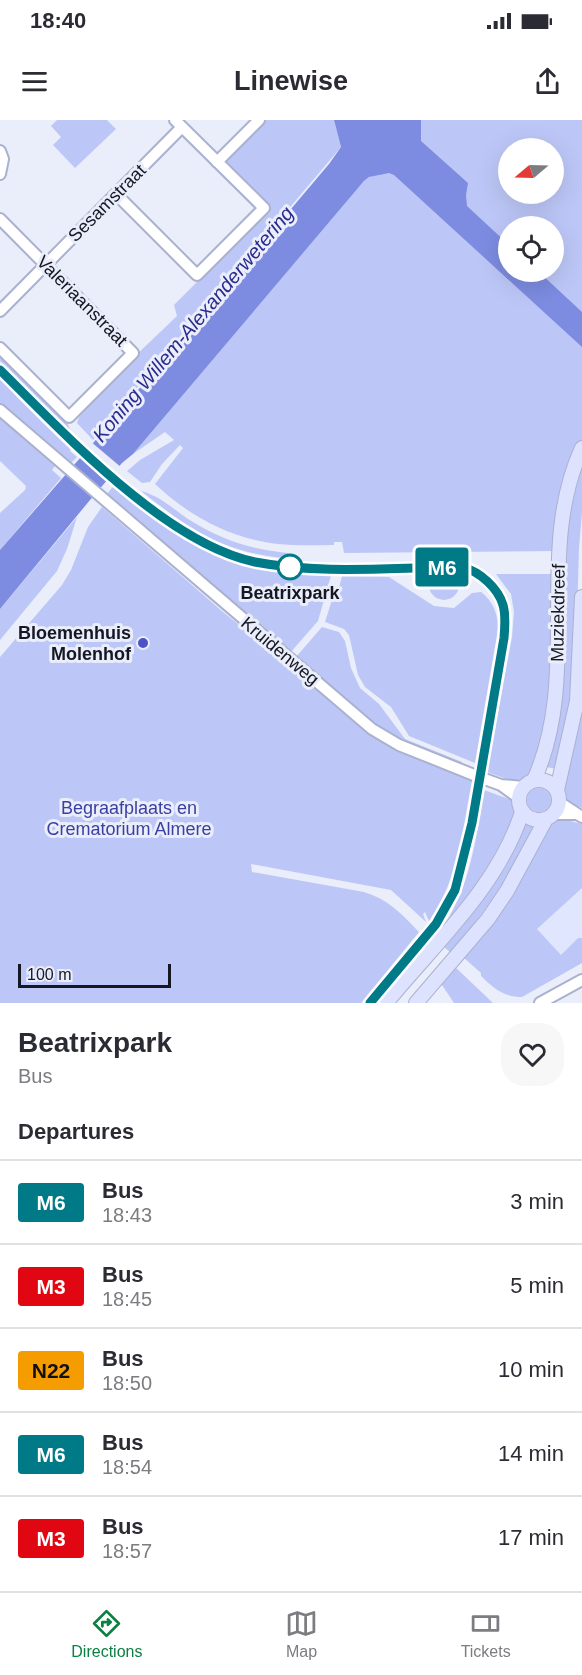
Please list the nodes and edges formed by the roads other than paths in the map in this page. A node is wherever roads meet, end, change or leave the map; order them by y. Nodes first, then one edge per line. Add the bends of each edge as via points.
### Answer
1 (259, 120) edge
2 (179, 124) edge
3 (0, 151) edge
4 (217, 162) junction
5 (0, 174) edge
6 (116, 194) junction
7 (0, 219) edge
8 (45, 265) junction
9 (0, 311) edge
10 (0, 348) edge
11 (0, 410) edge
12 (582, 448) edge
13 (582, 597) edge
14 (524, 794) junction
15 (554, 806) junction
16 (579, 816) edge
17 (582, 980) edge
18 (386, 1003) edge
19 (416, 1003) edge
20 (540, 1003) edge

1 - 4 street
2 - 4 street
2 - 6 street, Sesamstraat
3 - 5 street
4 - 6 street via 264,208 198,275
6 - 8 street, Sesamstraat
7 - 8 street, Valeriaanstraat
8 - 9 street, Sesamstraat
8 - 10 street, Valeriaanstraat via 133,353 69,417
11 - 14 street, Kruidenweg via 372,729 399,745
12 - 14 main road, Muziekdreef via 564,500 559,538 558,664 552,722 542,763
13 - 15 main road, Muziekdreef via 577,701
14 - 15 main road via 533,819
14 - 15 main road via 547,781
14 - 18 main road, Muziekdreef via 519,823 492,874
15 - 16 street
15 - 19 main road, Muziekdreef via 497,906
17 - 20 street

